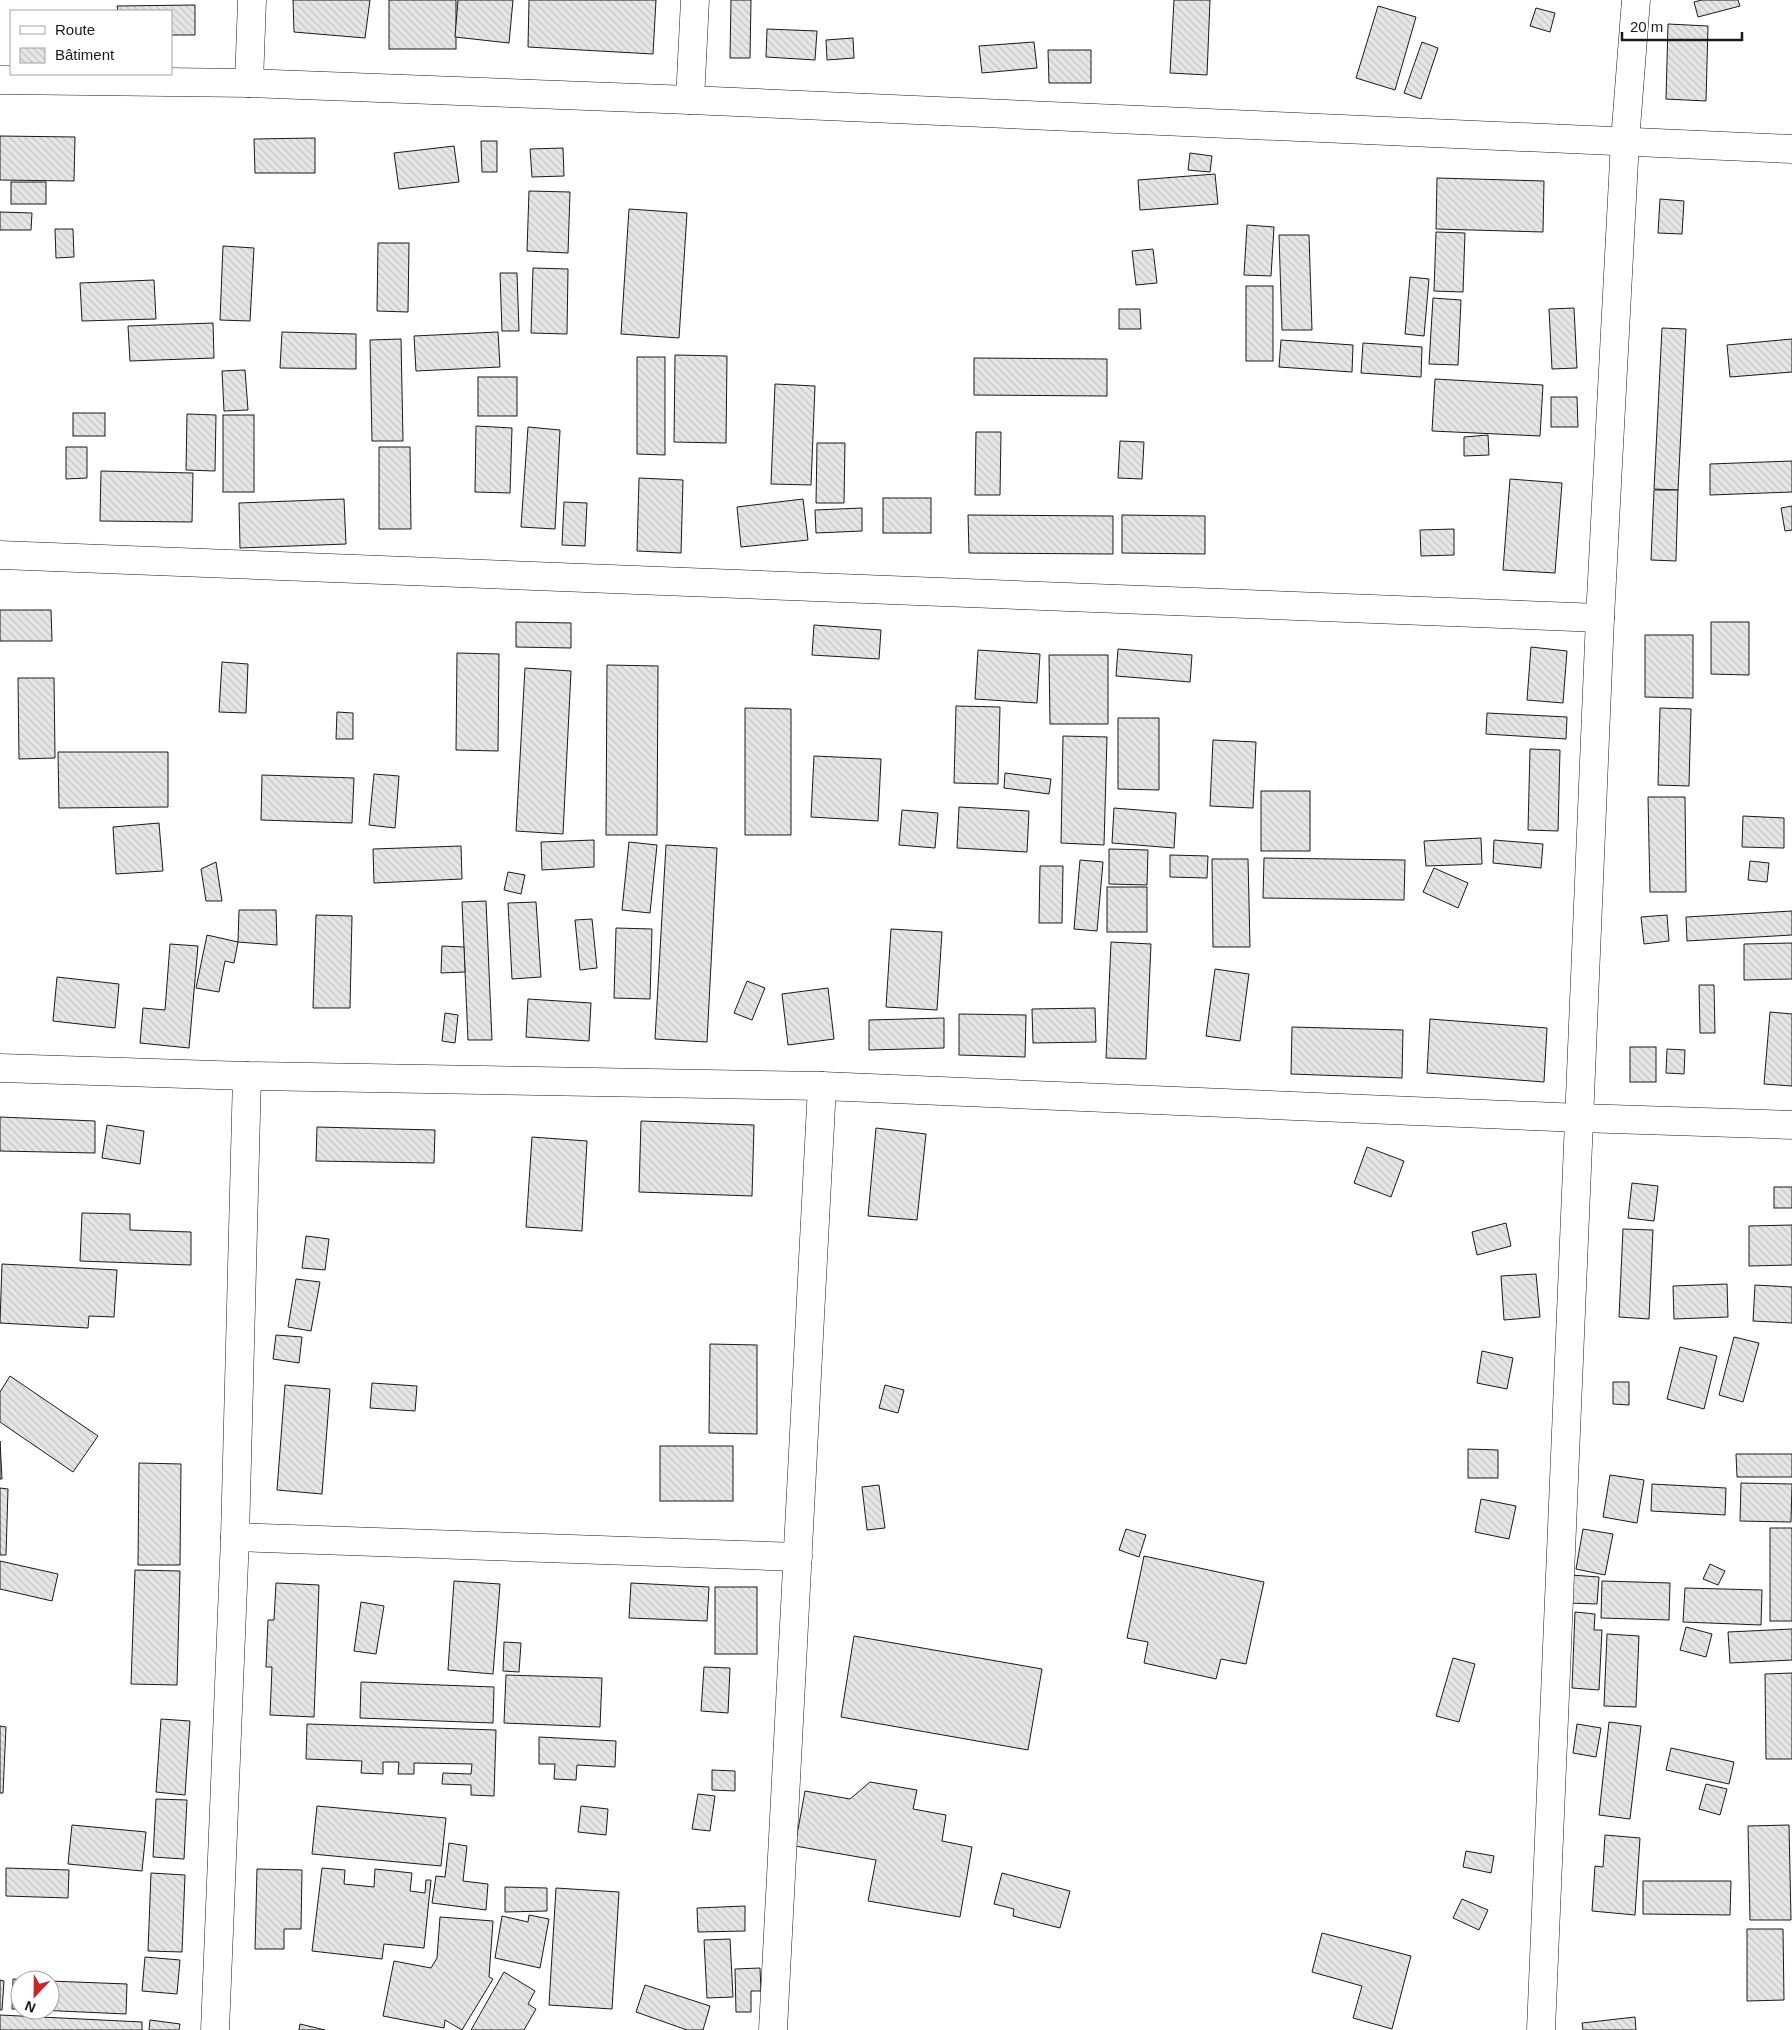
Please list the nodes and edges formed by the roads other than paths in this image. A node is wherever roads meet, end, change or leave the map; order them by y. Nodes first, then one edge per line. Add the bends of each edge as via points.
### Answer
1 (252, 0) edge
2 (694, 0) edge
3 (1636, 0) edge
4 (0, 80) edge
5 (249, 83) junction
6 (690, 100) junction
7 (1625, 141) junction
8 (1792, 149) edge
9 (0, 555) edge
10 (1600, 618) junction
11 (0, 1068) edge
12 (247, 1076) junction
13 (822, 1086) junction
14 (1580, 1118) junction
15 (1792, 1124) edge
16 (235, 1537) junction
17 (798, 1557) junction
18 (215, 2030) edge
19 (773, 2030) edge
20 (1541, 2030) edge

1 - 5 street
2 - 6 street
3 - 7 street
4 - 5 street
5 - 6 street
6 - 7 street
7 - 8 street
7 - 10 street
9 - 10 street
10 - 14 street
11 - 12 street
12 - 13 street
12 - 16 street
13 - 14 street
13 - 17 street
14 - 15 street
14 - 20 street
16 - 17 street
16 - 18 street
17 - 19 street

